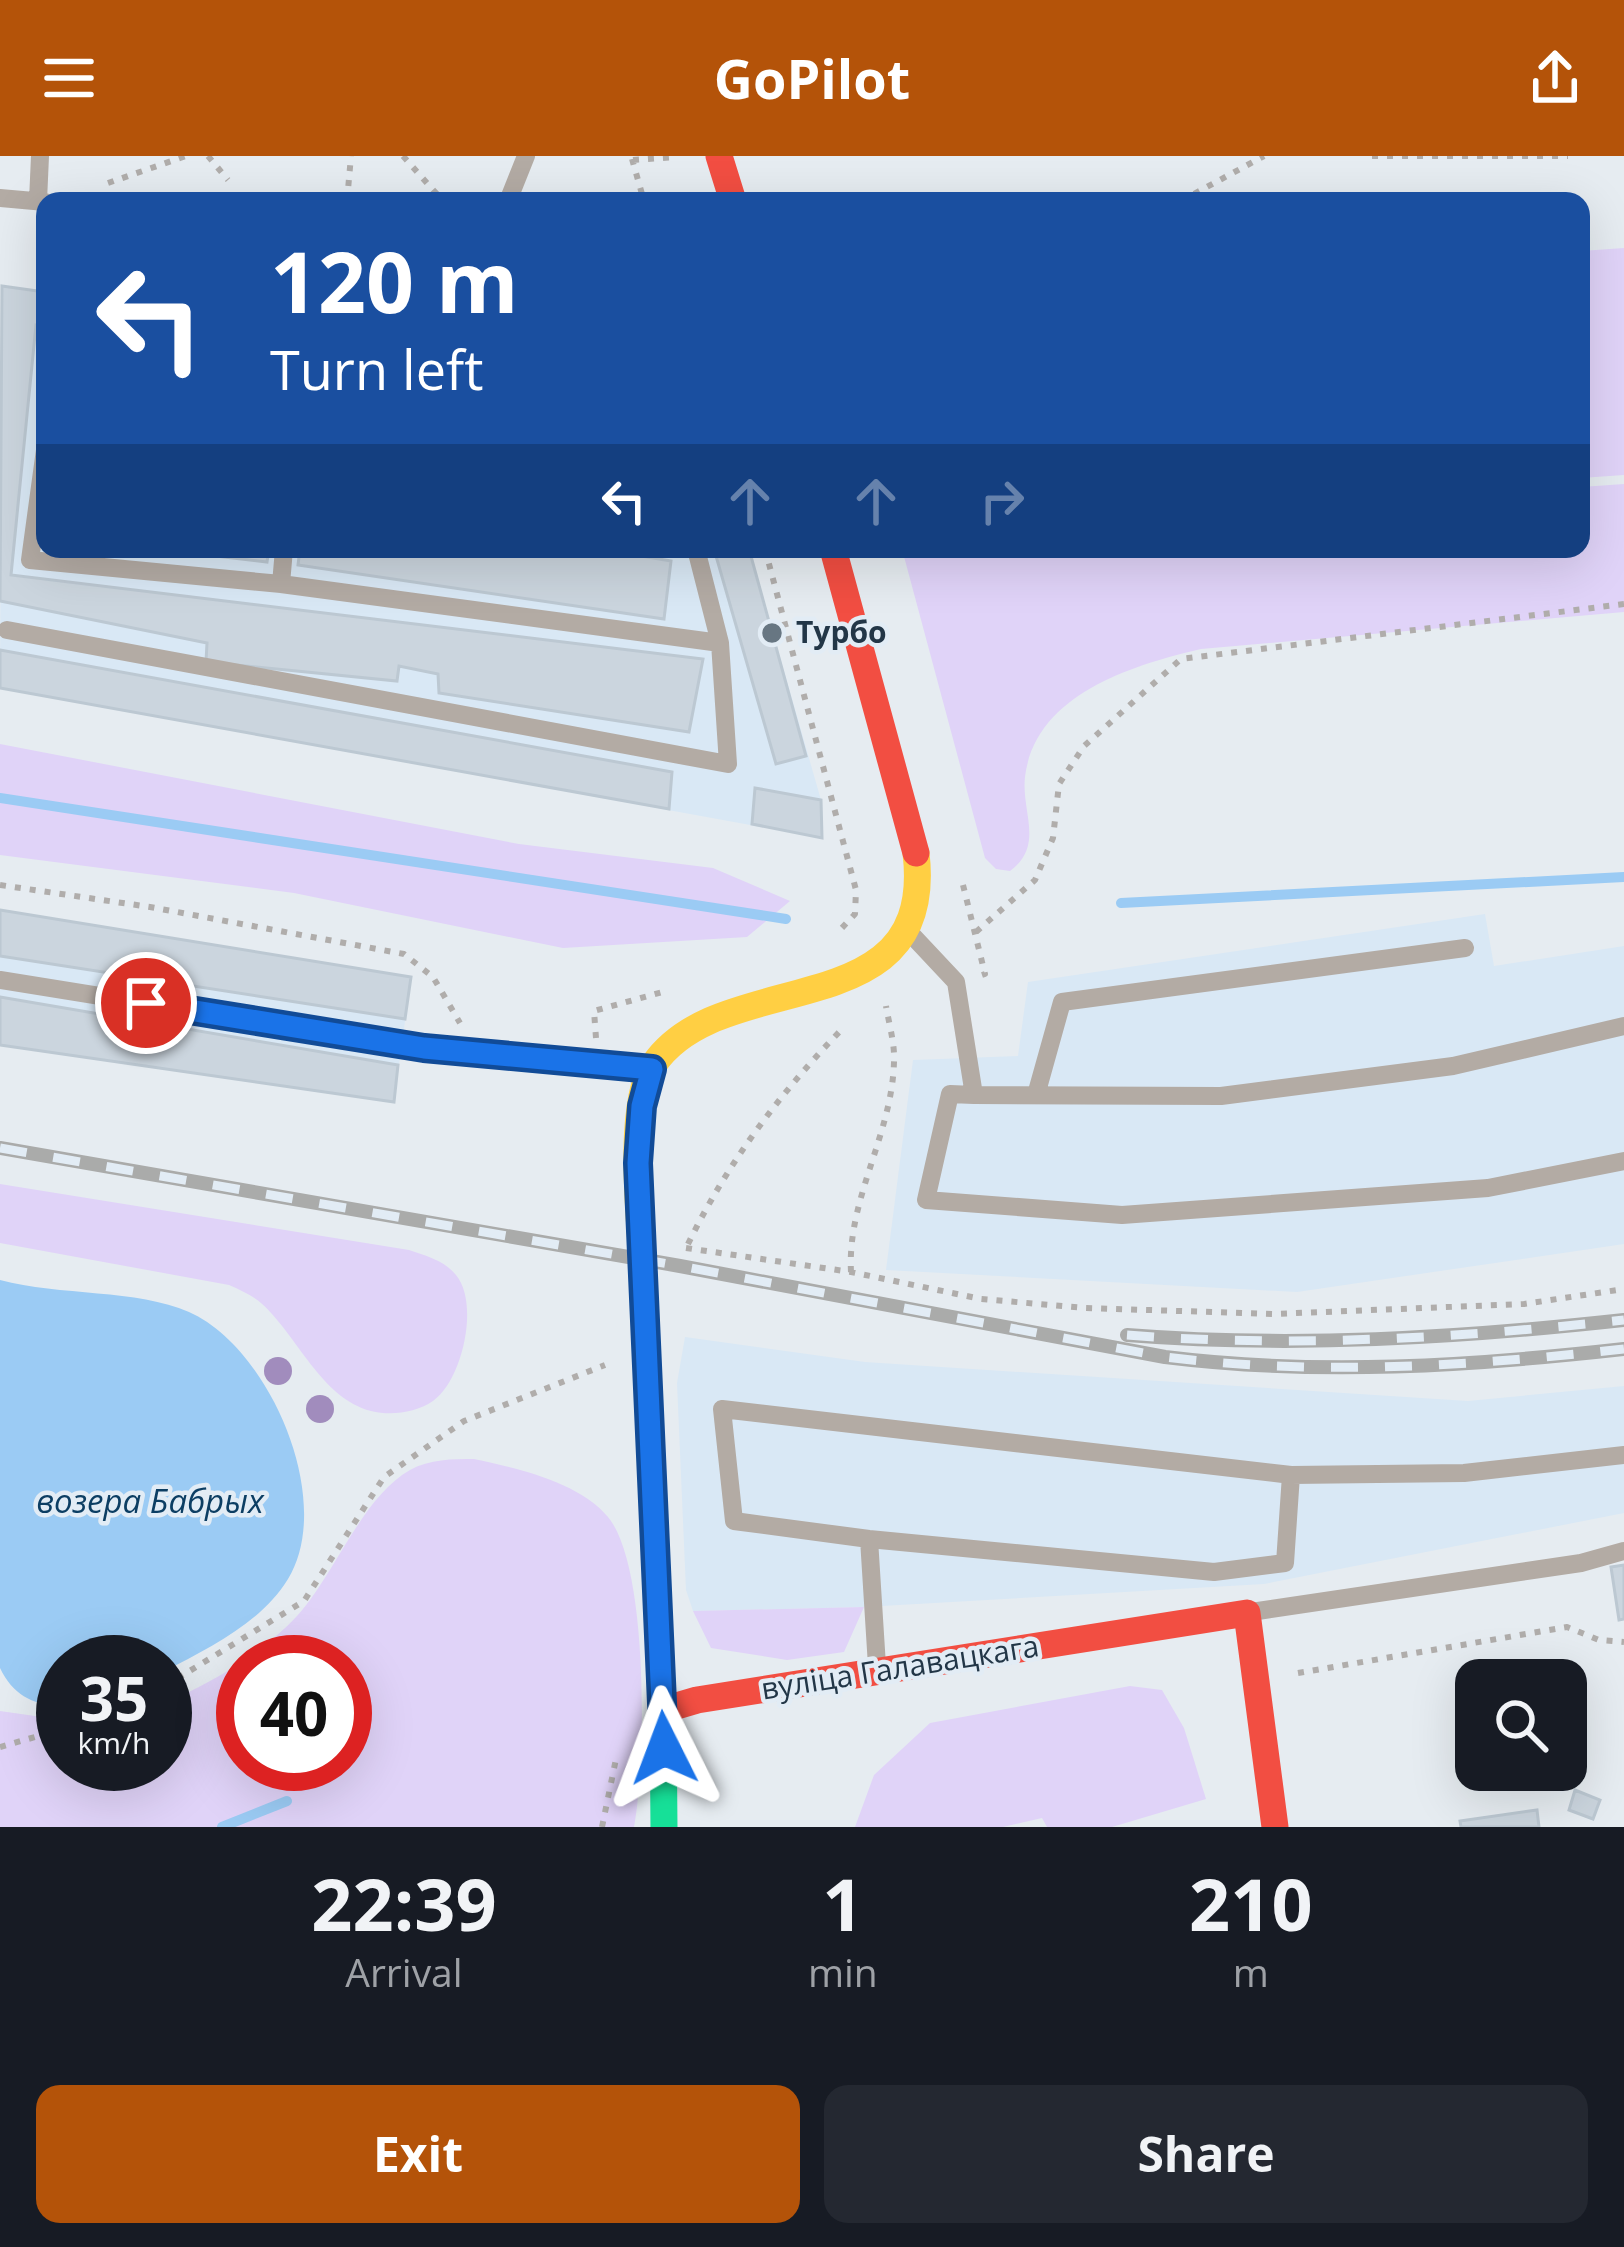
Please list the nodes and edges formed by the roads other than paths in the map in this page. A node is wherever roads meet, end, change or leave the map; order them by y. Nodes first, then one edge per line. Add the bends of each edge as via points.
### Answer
1 (40, 156) edge
2 (526, 156) edge
3 (719, 156) edge
4 (42, 192) edge
5 (512, 192) edge
6 (730, 192) edge
7 (0, 198) edge
8 (36, 201) edge
9 (36, 515) edge
10 (283, 558) edge
11 (698, 558) edge
12 (835, 558) edge
13 (281, 584) junction
14 (7, 630) dead end
15 (720, 644) junction
16 (906, 929) junction
17 (1465, 947) dead end
18 (0, 980) edge
19 (1624, 1026) edge
20 (652, 1069) junction
21 (974, 1095) junction
22 (1036, 1095) junction
23 (1624, 1161) edge
24 (1624, 1455) edge
25 (1291, 1474) junction
26 (869, 1539) junction
27 (1624, 1550) edge
28 (1247, 1613) junction
29 (878, 1670) junction
30 (663, 1710) junction
31 (664, 1827) edge
32 (1275, 1827) edge

1 - 4 lane
2 - 5 lane
3 - 6 street
7 - 8 lane
9 - 13 lane via 30,560
10 - 13 lane
11 - 15 lane
12 - 16 street via 917,859
13 - 15 lane
14 - 15 lane via 728,764
16 - 20 street via 857,974 699,1027
16 - 21 lane via 956,982
17 - 22 lane via 1062,1002
18 - 20 lane via 472,1053
19 - 22 lane via 1453,1066 1221,1096
20 - 30 street via 638,1163
21 - 22 lane
21 - 23 lane via 950,1094 926,1200 1122,1215 1488,1188
24 - 25 lane via 1464,1473
25 - 26 lane via 1285,1563 1214,1573
25 - 26 lane via 722,1409 734,1521
26 - 29 lane
27 - 28 lane
28 - 29 street, вуліца Галавацкага
28 - 32 street
29 - 30 street, вуліца Галавацкага
30 - 31 street

